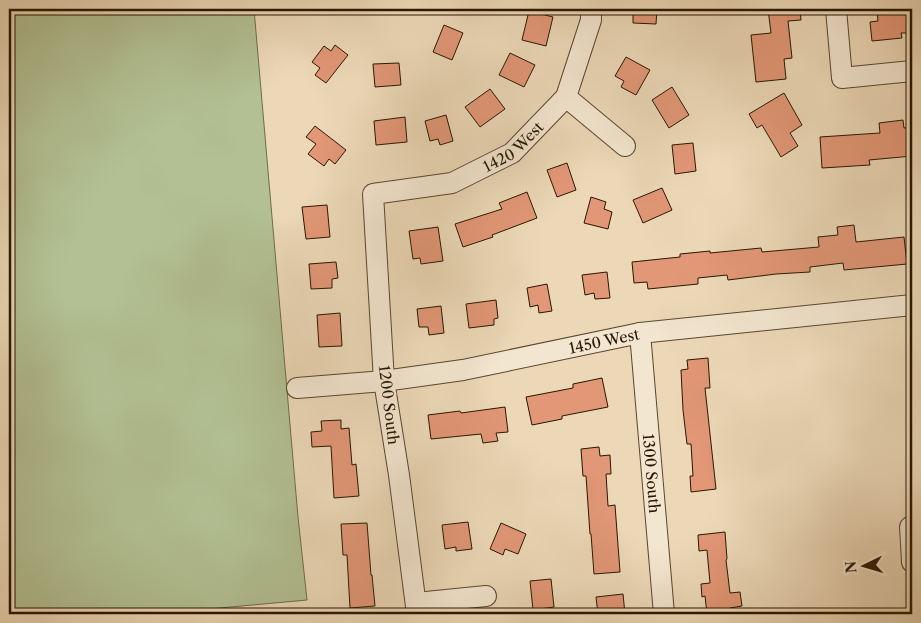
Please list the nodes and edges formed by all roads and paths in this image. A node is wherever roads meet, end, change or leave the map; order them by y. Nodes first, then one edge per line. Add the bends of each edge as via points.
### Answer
1 (591, 9) edge
2 (836, 9) edge
3 (912, 71) edge
4 (566, 97) junction
5 (625, 146) dead end
6 (373, 194) joint
7 (912, 305) edge
8 (640, 333) junction
9 (384, 382) junction
10 (298, 388) dead end
11 (912, 527) edge
12 (912, 562) edge
13 (486, 596) dead end
14 (416, 609) edge
15 (664, 614) edge

1 - 4 street via 591,20
2 - 3 street via 842,78
4 - 5 street
4 - 6 street, 1420 West via 512,153 452,183
6 - 9 street, 1200 South
7 - 8 street, 1450 West
8 - 9 street, 1450 West via 463,370
8 - 15 street, 1300 South
9 - 10 street, 1450 West
9 - 14 street, 1200 South
11 - 12 street
13 - 14 street

